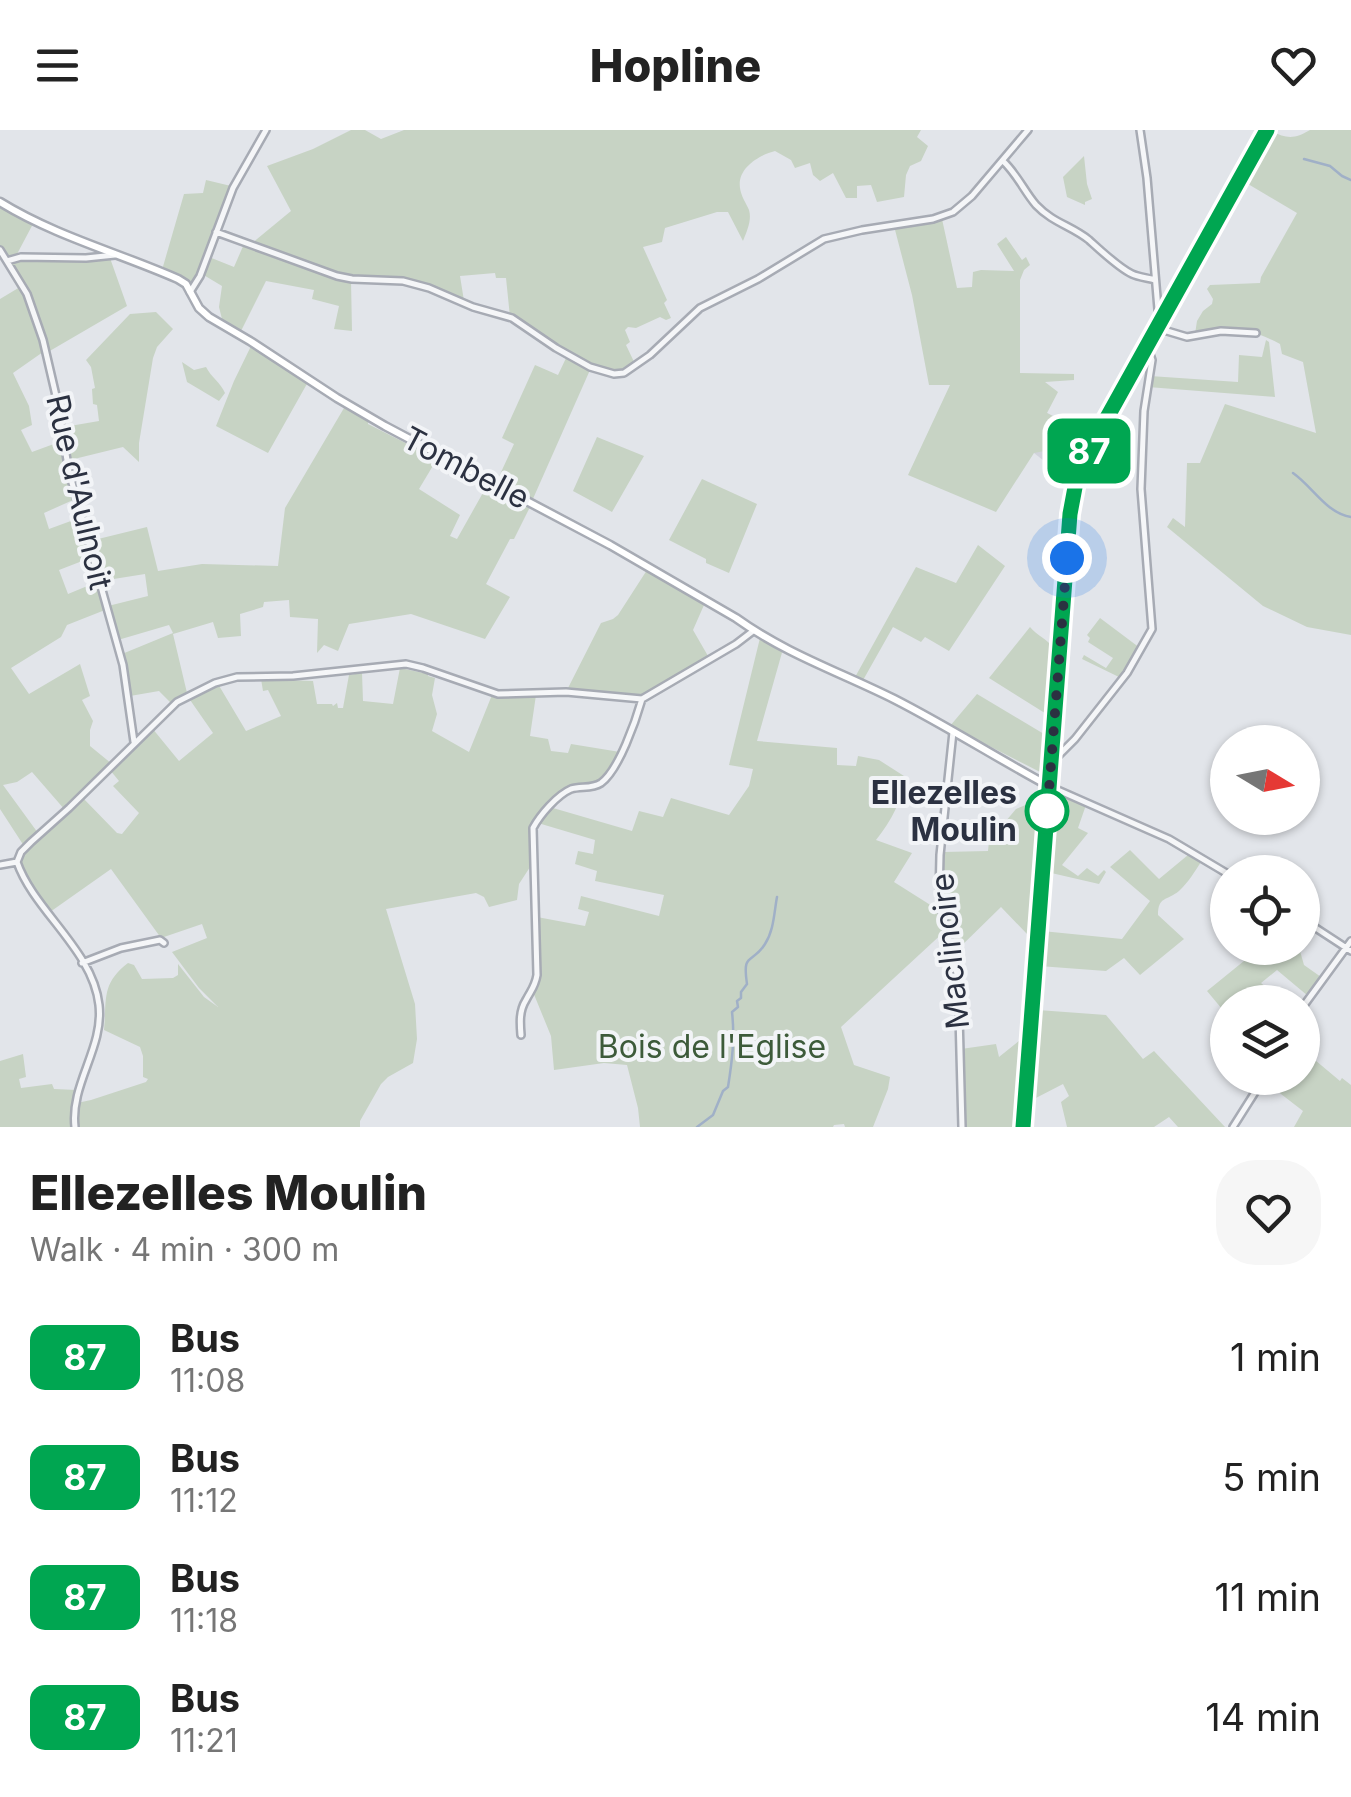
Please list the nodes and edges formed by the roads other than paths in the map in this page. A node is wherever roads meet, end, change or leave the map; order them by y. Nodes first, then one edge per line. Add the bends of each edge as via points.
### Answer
1 (266, 130) edge
2 (1028, 130) edge
3 (1140, 130) edge
4 (1267, 130) edge
5 (1003, 160) junction
6 (0, 202) edge
7 (216, 232) junction
8 (0, 250) edge
9 (115, 255) junction
10 (8, 261) junction
11 (1155, 280) junction
12 (190, 292) junction
13 (1158, 325) junction
14 (1256, 332) dead end
15 (1147, 345) junction
16 (753, 631) junction
17 (642, 699) junction
18 (952, 732) junction
19 (134, 742) junction
20 (1051, 762) junction
21 (1049, 786) junction
22 (17, 862) junction
23 (1210, 864) edge
24 (0, 866) edge
25 (1320, 930) edge
26 (1351, 941) edge
27 (164, 943) dead end
28 (1349, 949) edge
29 (82, 963) junction
30 (1320, 985) edge
31 (521, 1036) dead end
32 (1254, 1095) edge
33 (75, 1127) edge
34 (962, 1127) edge
35 (1023, 1127) edge
36 (1234, 1127) edge

1 - 7 street
2 - 5 street
3 - 11 street
4 - 13 main road
5 - 7 street via 948,214 830,236 710,302 624,374 590,366 512,318 429,288 332,274
5 - 11 street via 1048,216 1131,274
6 - 9 street, Tombelle
7 - 12 street
8 - 10 street, Rue d'Aulnoit
9 - 10 street
9 - 12 street, Tombelle via 178,279
10 - 19 street, Rue d'Aulnoit via 43,340 69,472 123,666
11 - 13 street
12 - 16 street, Tombelle via 209,317 350,406 610,545
13 - 14 street via 1187,337
13 - 15 main road
15 - 20 main road via 1076,482
15 - 20 street via 1152,360 1141,496 1153,623 1127,672
16 - 17 street
16 - 18 street, Tombelle
17 - 19 street via 498,694 406,664 237,677 177,702
17 - 31 street via 606,778 569,790 534,824 537,975 524,1002
18 - 21 street, Tombelle
18 - 34 street, Maclinoire via 940,898 958,978
19 - 22 street
20 - 21 main road
21 - 23 street
21 - 35 main road
22 - 24 street
22 - 29 street
25 - 28 street
26 - 28 street
27 - 29 street via 121,948
28 - 30 street
29 - 33 street via 96,992 99,1020 76,1099
32 - 36 street

